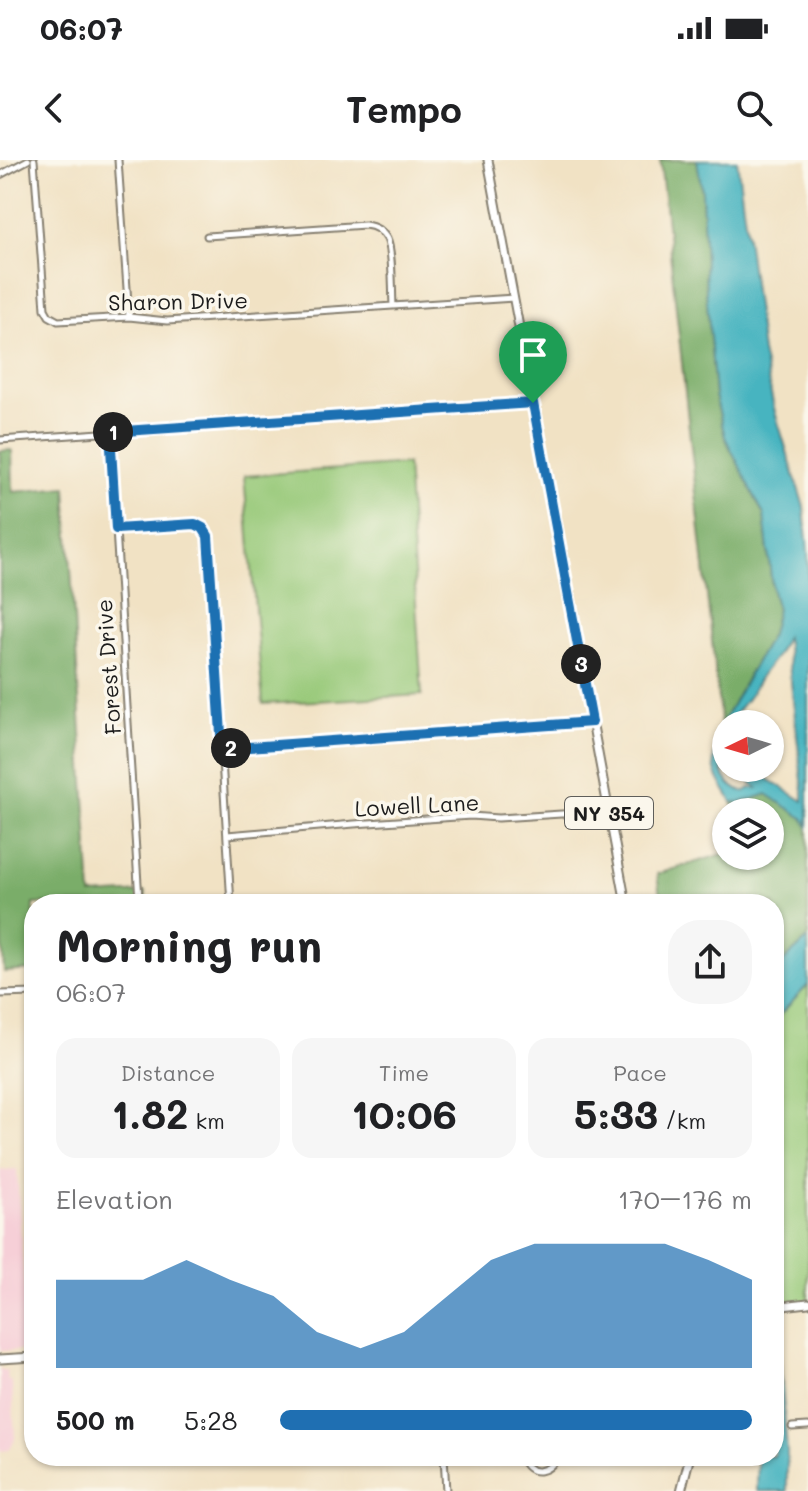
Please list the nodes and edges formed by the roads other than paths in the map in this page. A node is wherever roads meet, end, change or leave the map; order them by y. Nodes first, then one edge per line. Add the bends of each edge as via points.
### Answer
1 (28, 160) edge
2 (34, 160) edge
3 (118, 160) edge
4 (488, 160) edge
5 (0, 175) edge
6 (207, 236) dead end
7 (514, 298) junction
8 (393, 306) junction
9 (129, 317) junction
10 (533, 403) junction
11 (110, 432) junction
12 (0, 440) edge
13 (116, 529) junction
14 (592, 722) junction
15 (222, 749) junction
16 (608, 811) junction
17 (227, 835) junction
18 (139, 894) edge
19 (230, 894) edge
20 (624, 894) edge
21 (24, 993) edge
22 (0, 994) edge
23 (808, 1303) edge
24 (784, 1306) edge
25 (24, 1358) edge
26 (0, 1359) edge
27 (808, 1426) edge
28 (792, 1427) dead end
29 (445, 1466) edge
30 (525, 1466) edge
31 (551, 1466) edge
32 (687, 1466) edge
33 (446, 1491) edge
34 (681, 1491) edge

1 - 5 street
2 - 9 street, Sharon Drive via 46,313 58,321
3 - 9 street
4 - 7 main road, NY 354
6 - 8 street via 376,227 389,247
7 - 8 street, Sharon Drive
7 - 10 main road, NY 354
8 - 9 street, Sharon Drive via 167,321
10 - 11 street
10 - 14 main road, NY 354
11 - 12 street
11 - 13 street, Forest Drive
13 - 15 street via 195,524 206,531
13 - 18 street, Forest Drive
14 - 15 street
14 - 16 main road, NY 354
15 - 17 street
16 - 17 street, Lowell Lane
16 - 20 main road, NY 354
17 - 19 street
21 - 22 street
23 - 24 main road
25 - 26 main road
27 - 28 street
29 - 33 street
30 - 31 street via 532,1471
32 - 34 main road

